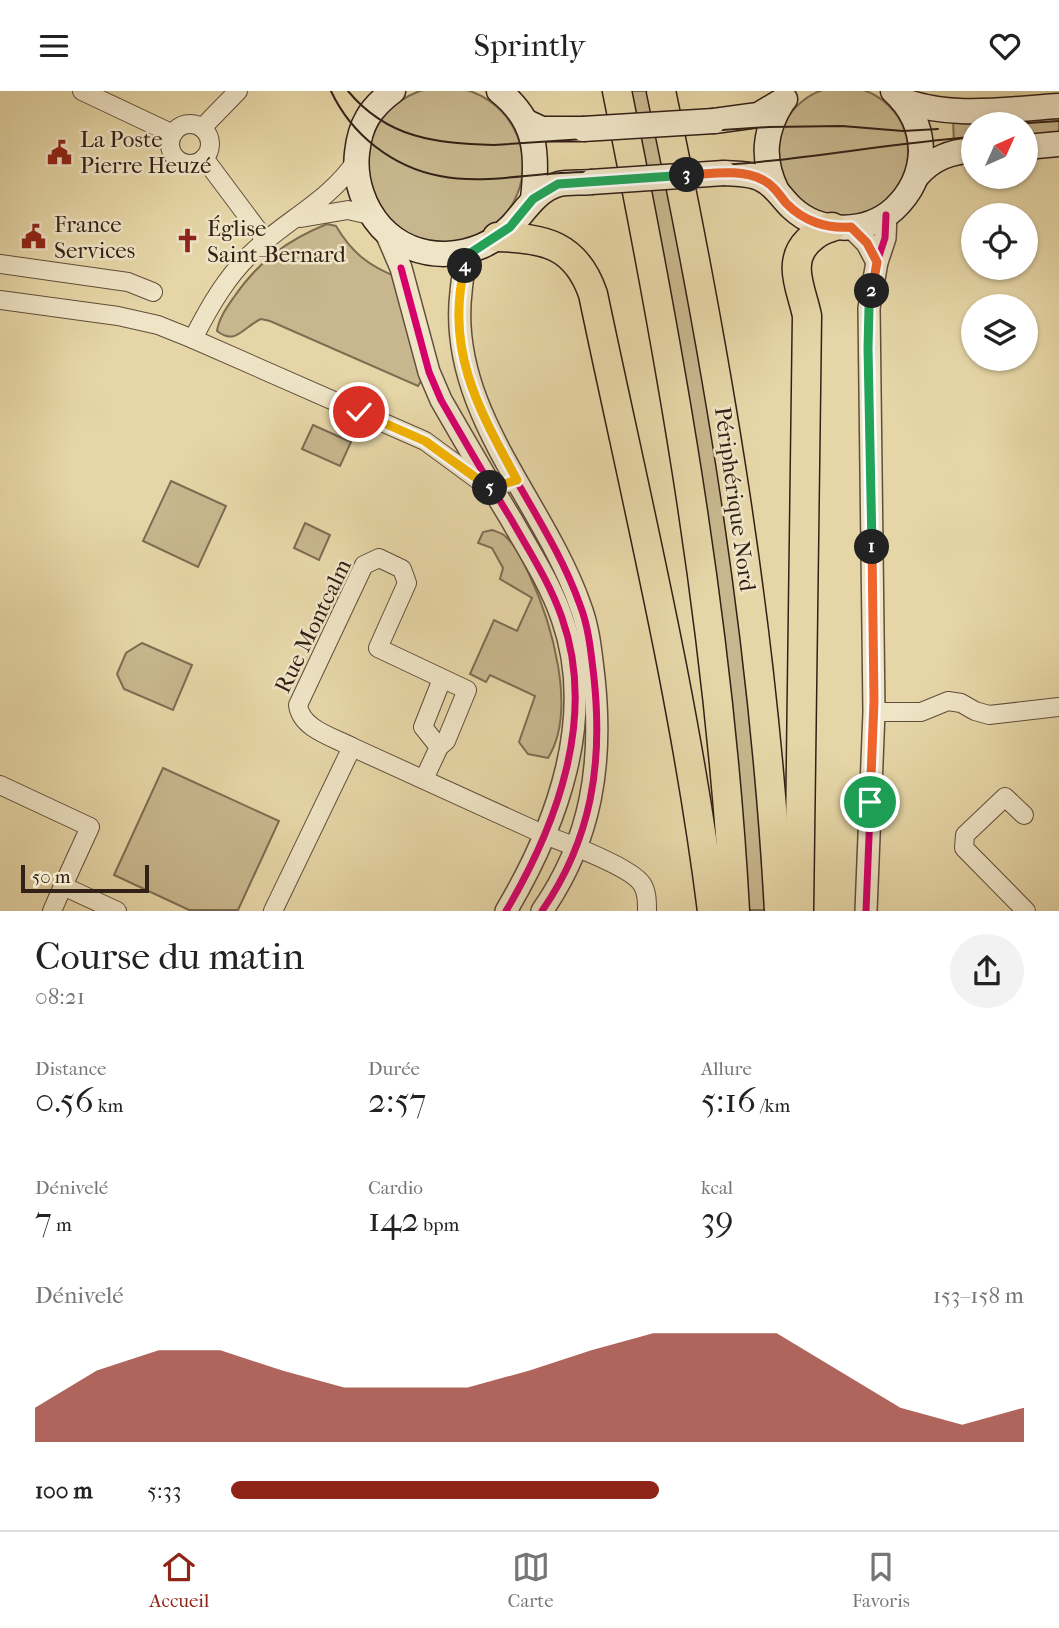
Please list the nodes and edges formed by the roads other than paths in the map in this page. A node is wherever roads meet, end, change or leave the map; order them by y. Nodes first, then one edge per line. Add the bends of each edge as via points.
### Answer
1 (82, 91) edge
2 (238, 91) edge
3 (499, 91) edge
4 (617, 91) edge
5 (661, 91) edge
6 (383, 94) edge
7 (898, 95) edge
8 (788, 96) edge
9 (1059, 106) edge
10 (527, 123) junction
11 (202, 128) junction
12 (173, 134) junction
13 (1059, 144) edge
14 (1038, 146) edge
15 (961, 151) edge
16 (204, 158) junction
17 (356, 161) junction
18 (917, 176) junction
19 (777, 191) junction
20 (533, 199) junction
21 (886, 215) junction
22 (294, 220) junction
23 (378, 224) junction
24 (842, 227) junction
25 (497, 237) junction
26 (265, 240) junction
27 (472, 252) junction
28 (877, 262) junction
29 (0, 264) edge
30 (153, 292) dead end
31 (0, 300) edge
32 (194, 339) junction
33 (517, 480) junction
34 (492, 488) junction
35 (442, 679) junction
36 (1059, 707) edge
37 (874, 712) junction
38 (352, 747) junction
39 (439, 747) junction
40 (424, 779) junction
41 (0, 785) edge
42 (1024, 815) dead end
43 (561, 841) junction
44 (63, 886) junction
45 (52, 911) edge
46 (117, 911) edge
47 (273, 911) edge
48 (506, 911) edge
49 (542, 911) edge
50 (647, 911) edge
51 (712, 911) edge
52 (735, 911) edge
53 (779, 911) edge
54 (799, 911) edge
55 (866, 911) edge
56 (1026, 911) edge

1 - 12 street
2 - 11 street
3 - 10 main road
4 - 52 highway, Périphérique Nord via 692,499 721,731
5 - 53 highway, Périphérique Nord via 734,483 765,719
6 - 17 main road via 362,124
7 - 9 main road via 920,107 947,111
7 - 18 main road via 919,130
8 - 10 main road, bridge via 758,115 714,121 583,129 542,129
8 - 19 main road via 769,127 766,148
10 - 20 main road via 536,159
11 - 12 street via 190,124
11 - 16 street via 210,139
12 - 16 street via 171,146 181,161 193,163
13 - 14 main road
15 - 18 main road via 949,152
16 - 26 street
17 - 22 street via 338,184
17 - 23 main road via 362,196
18 - 21 main road via 904,198
19 - 20 main road, bridge via 754,176 724,173 558,184
19 - 24 main road via 804,217
20 - 25 main road
21 - 24 main road via 864,225
21 - 28 street
22 - 23 street via 348,210
22 - 26 street
23 - 27 main road via 415,249 452,255
23 - 34 street via 401,268 441,400
24 - 28 street via 867,243
24 - 54 highway via 825,228 810,238 796,263 807,316
25 - 27 main road
25 - 51 highway via 538,240 564,251 581,267 593,294 687,745
26 - 32 street via 233,274
27 - 33 street via 463,273 459,310 466,370 479,409
28 - 37 street via 868,348
29 - 30 street via 128,282
31 - 32 street via 118,316
32 - 34 street via 425,441
33 - 34 street
33 - 43 street via 570,579 591,646 597,703 596,764 589,807
34 - 43 street via 537,564 567,633 573,719 560,796
35 - 38 street, Rue Montcalm via 378,648 407,583 402,569 379,558 364,565 298,705 309,725
35 - 39 street via 423,727
35 - 39 street, Rue Montcalm via 467,690 446,741
36 - 37 street via 989,715 948,701 921,712
37 - 55 street
38 - 40 street, Rue Montcalm
38 - 47 street
39 - 40 street, Rue Montcalm
40 - 43 street, Rue Montcalm
41 - 44 street via 90,827
42 - 56 street via 1004,797 965,835 964,848
43 - 48 street
43 - 49 street via 561,880
43 - 50 street, Rue Montcalm via 637,878 646,893
44 - 45 street
44 - 46 street

